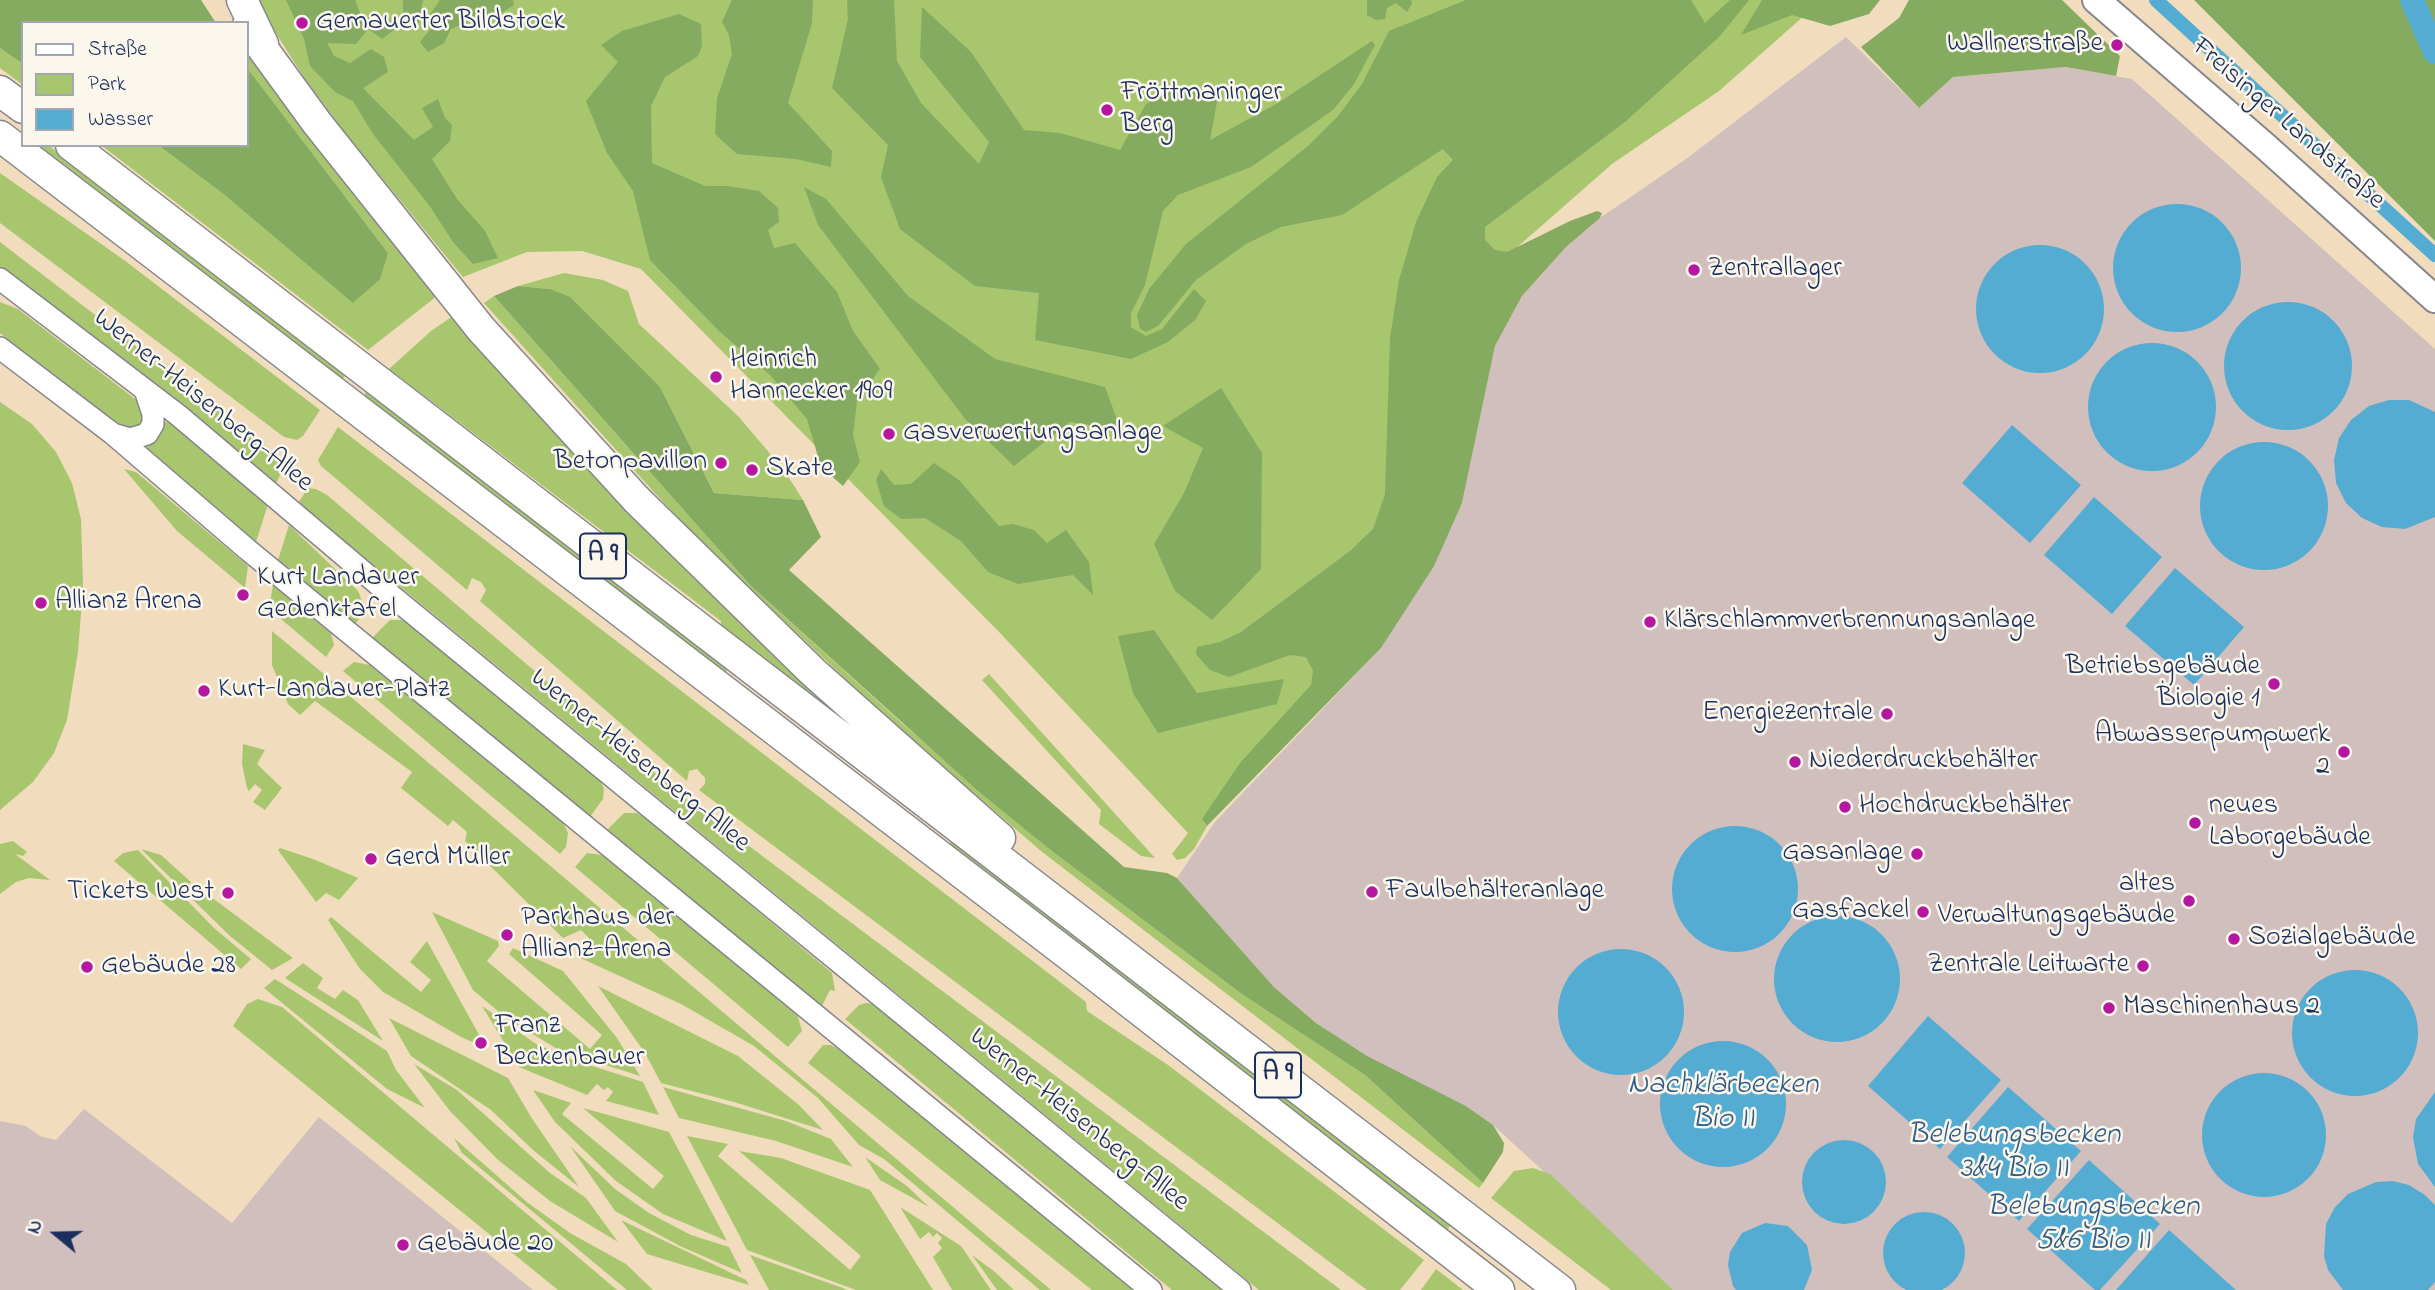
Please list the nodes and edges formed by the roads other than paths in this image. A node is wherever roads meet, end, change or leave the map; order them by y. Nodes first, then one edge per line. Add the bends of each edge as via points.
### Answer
1 (225, 0) edge
2 (242, 0) edge
3 (2096, 0) edge
4 (241, 21) edge
5 (248, 28) edge
6 (266, 51) junction
7 (0, 91) edge
8 (21, 107) edge
9 (0, 136) edge
10 (74, 147) edge
11 (0, 158) edge
12 (74, 192) junction
13 (0, 280) edge
14 (2435, 299) edge
15 (0, 348) edge
16 (145, 389) junction
17 (113, 434) junction
18 (1136, 966) junction
19 (1151, 1290) edge
20 (1240, 1290) edge
21 (1499, 1290) edge
22 (1560, 1290) edge

1 - 4 highway
2 - 6 highway
3 - 14 main road, Freisinger Landstraße
5 - 6 highway
6 - 18 highway via 340,153 481,329 636,499 813,672 993,833 1117,930
7 - 8 highway
9 - 12 highway, A 9
10 - 18 highway, A 9
11 - 12 highway
12 - 21 highway, A 9
13 - 16 street, Werner-Heisenberg-Allee
15 - 17 street
16 - 17 street via 153,424 146,433 130,439
16 - 20 street, Werner-Heisenberg-Allee
17 - 19 street via 248,550
18 - 22 highway, A 9

